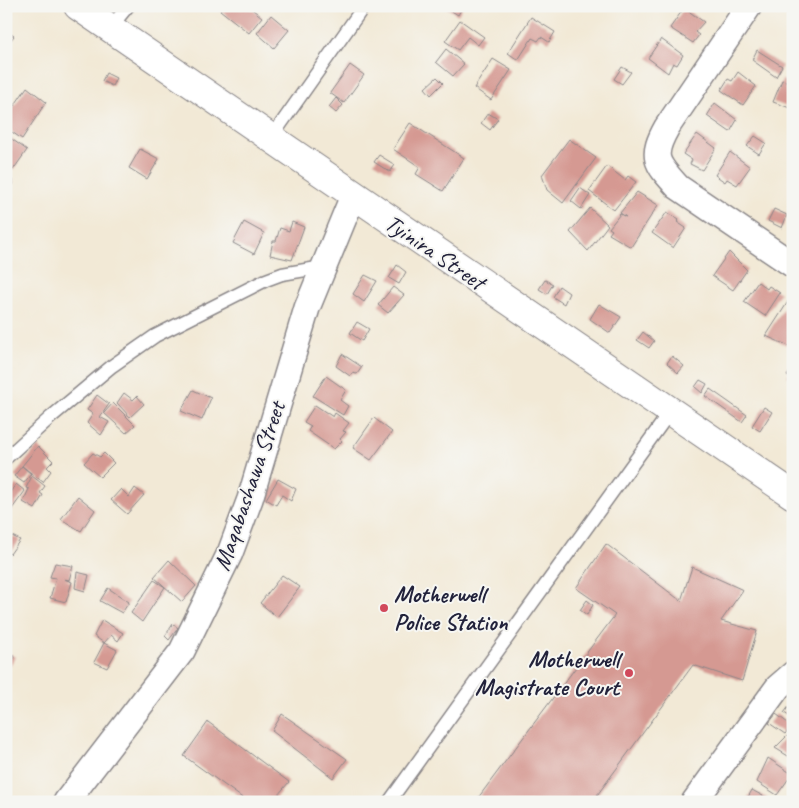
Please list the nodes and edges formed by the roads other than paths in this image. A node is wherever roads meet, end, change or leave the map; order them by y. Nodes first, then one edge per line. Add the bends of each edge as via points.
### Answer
1 (78, 6) edge
2 (128, 6) edge
3 (364, 6) edge
4 (749, 6) edge
5 (110, 28) junction
6 (270, 138) junction
7 (352, 196) junction
8 (793, 265) edge
9 (323, 267) junction
10 (670, 412) junction
11 (6, 458) edge
12 (793, 495) edge
13 (793, 674) edge
14 (66, 802) edge
15 (389, 802) edge
16 (694, 802) edge

1 - 5 street, Tyinira Street
2 - 5 lane
3 - 6 lane
4 - 8 street via 667,127 657,145 657,158 664,172 678,187
5 - 6 street, Tyinira Street
6 - 7 street, Tyinira Street
7 - 9 street, Maqabashawa Street
7 - 10 street, Tyinira Street
9 - 11 lane via 266,280 155,336 99,377
9 - 14 street, Maqabashawa Street via 304,317 250,499 230,553 195,628 182,651
10 - 12 street, Tyinira Street
10 - 15 lane
13 - 16 street via 778,687

